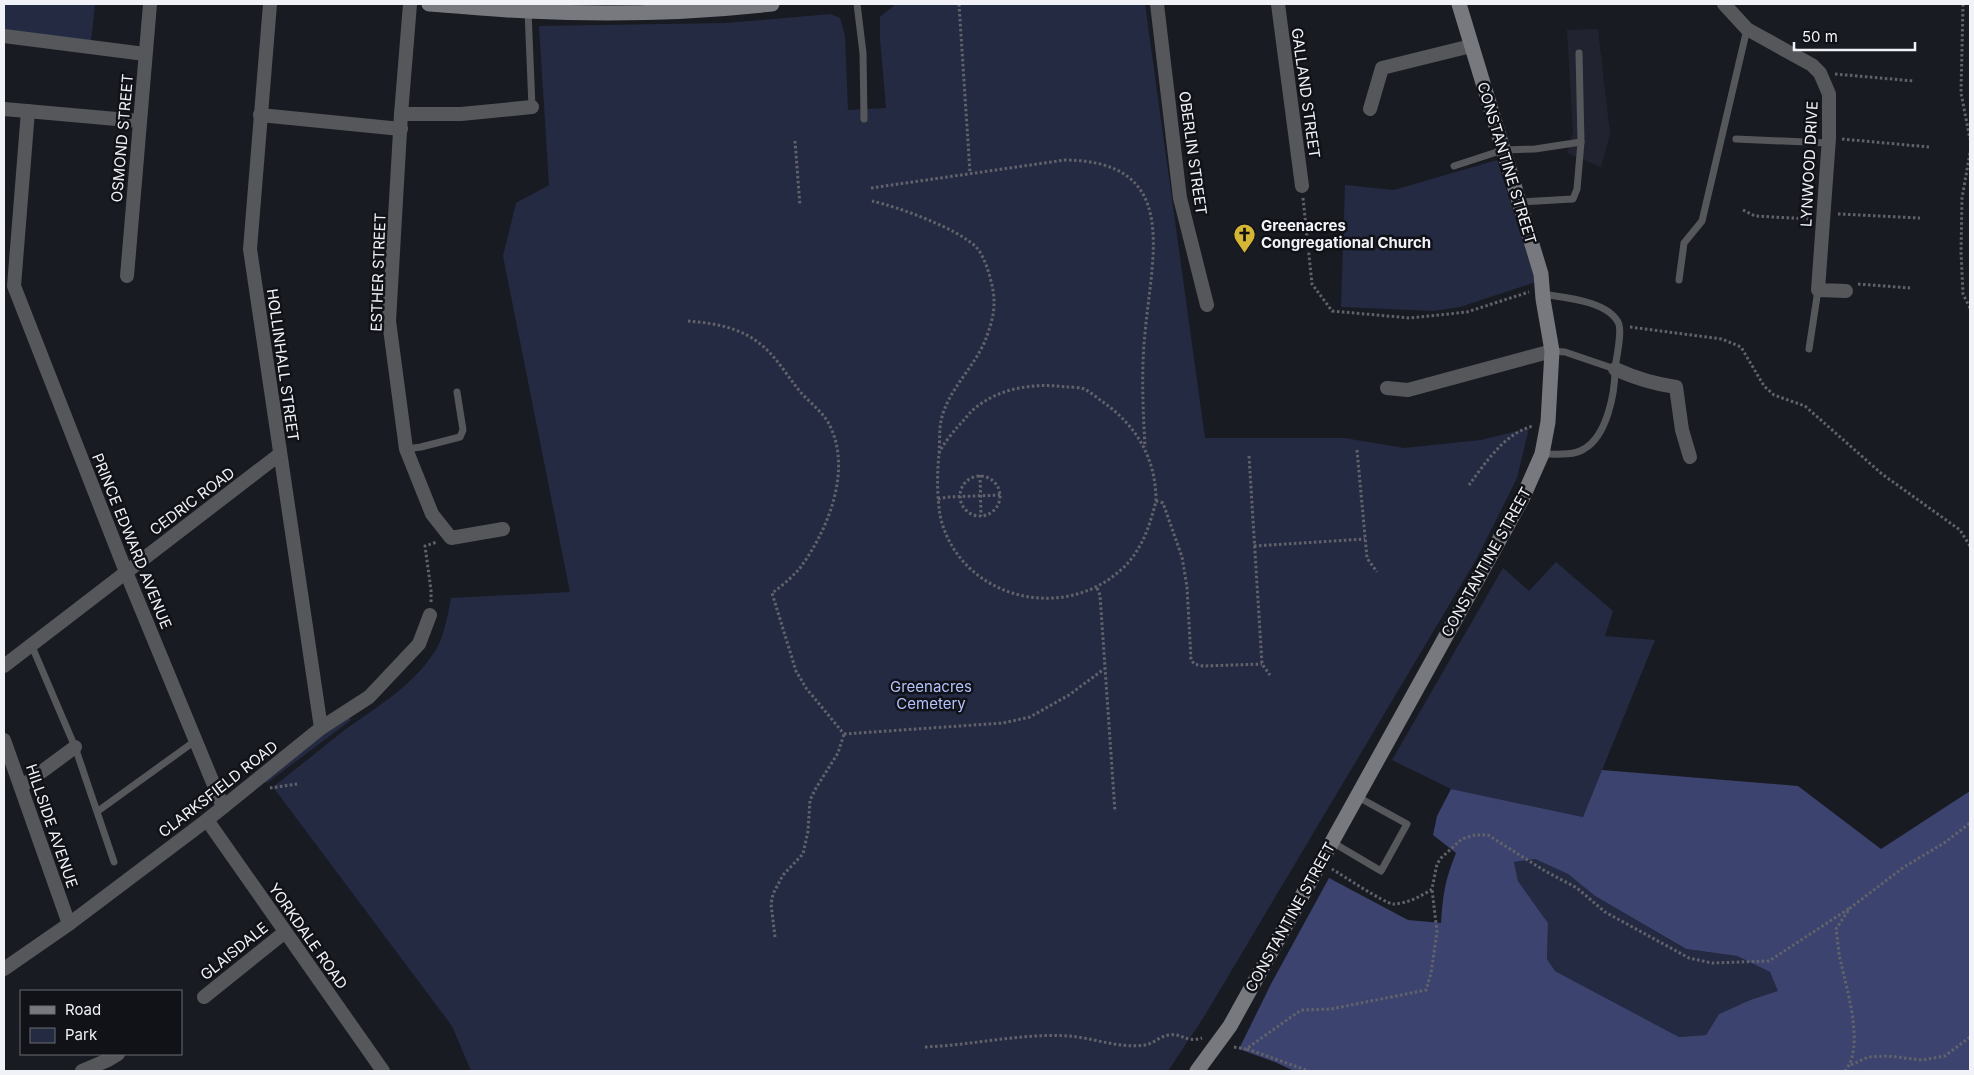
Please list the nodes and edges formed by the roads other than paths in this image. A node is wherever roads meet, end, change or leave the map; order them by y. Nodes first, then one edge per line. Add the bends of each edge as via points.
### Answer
1 (150, 4) edge
2 (270, 4) edge
3 (410, 4) edge
4 (429, 4) edge
5 (772, 4) edge
6 (857, 4) edge
7 (1157, 4) edge
8 (1278, 4) edge
9 (1459, 4) edge
10 (1724, 4) edge
11 (528, 11) junction
12 (1747, 29) junction
13 (4, 36) edge
14 (1472, 46) junction
15 (1579, 53) dead end
16 (145, 54) junction
17 (532, 107) joint
18 (4, 109) edge
19 (1370, 109) dead end
20 (28, 111) junction
21 (401, 114) junction
22 (260, 116) junction
23 (864, 119) dead end
24 (139, 121) junction
25 (401, 129) junction
26 (1736, 139) dead end
27 (1828, 140) junction
28 (1582, 142) junction
29 (1503, 150) junction
30 (1454, 166) dead end
31 (1302, 186) road end
32 (1519, 202) junction
33 (127, 276) dead end
34 (1679, 280) dead end
35 (1818, 290) junction
36 (1846, 291) road end
37 (1546, 292) junction
38 (1207, 305) dead end
39 (1809, 349) dead end
40 (1552, 351) junction
41 (1615, 369) junction
42 (1387, 388) dead end
43 (457, 392) dead end
44 (406, 449) junction
45 (280, 454) junction
46 (1542, 454) junction
47 (1690, 457) dead end
48 (502, 529) dead end
49 (126, 572) junction
50 (430, 615) road end
51 (31, 644) junction
52 (4, 666) edge
53 (321, 728) junction
54 (4, 740) edge
55 (195, 741) junction
56 (75, 747) junction
57 (21, 788) junction
58 (1358, 797) junction
59 (223, 807) junction
60 (98, 811) junction
61 (207, 820) junction
62 (1332, 842) junction
63 (114, 862) dead end
64 (69, 924) junction
65 (285, 932) junction
66 (4, 969) edge
67 (204, 996) dead end
68 (116, 1055) edge
69 (82, 1071) edge
70 (382, 1071) edge
71 (1197, 1071) edge

1 - 16 street, OSMOND STREET
2 - 22 street, HOLLINHALL STREET
3 - 21 street, ESTHER STREET
4 - 11 street
5 - 11 street via 641,12
6 - 23 lane via 863,53
7 - 38 street, OBERLIN STREET via 1180,198
8 - 31 street, GALLAND STREET
9 - 14 street, CONSTANTINE STREET
10 - 12 street
11 - 17 lane
12 - 27 street, LYNWOOD DRIVE via 1812,65 1820,73 1829,94
12 - 34 lane via 1702,221 1684,244
13 - 16 street
14 - 19 street via 1382,68
14 - 29 street, CONSTANTINE STREET
15 - 28 lane
16 - 24 street, OSMOND STREET
17 - 21 street via 461,114
18 - 20 street
20 - 24 street
20 - 49 street, PRINCE EDWARD AVENUE via 14,286
21 - 25 street, ESTHER STREET
22 - 25 street
22 - 45 street, HOLLINHALL STREET via 250,250
24 - 33 street, OSMOND STREET
25 - 44 street, ESTHER STREET via 389,321
26 - 27 lane
27 - 35 street, LYNWOOD DRIVE
28 - 29 lane
28 - 32 lane via 1573,199
29 - 30 lane
29 - 32 street, CONSTANTINE STREET
32 - 37 street, CONSTANTINE STREET
35 - 36 street
35 - 39 lane
37 - 40 street, CONSTANTINE STREET
37 - 41 lane via 1606,310 1618,322 1620,330
40 - 41 lane via 1565,352
40 - 42 street via 1408,390
40 - 46 street, CONSTANTINE STREET via 1548,422
41 - 46 lane via 1609,411 1600,433 1585,449
41 - 47 street via 1635,378 1676,387 1682,430
43 - 44 lane via 463,430 460,437
44 - 48 street, ESTHER STREET via 432,514 451,538
45 - 49 street, CEDRIC ROAD
45 - 53 street, HOLLINHALL STREET
46 - 58 street, CONSTANTINE STREET via 1523,497
49 - 51 street, CEDRIC ROAD
49 - 55 street, PRINCE EDWARD AVENUE
50 - 53 street, CLARKSFIELD ROAD via 419,644 369,698
51 - 52 street, CEDRIC ROAD
51 - 56 lane
53 - 59 street, CLARKSFIELD ROAD
54 - 57 street, HILLSIDE AVENUE
55 - 59 street, PRINCE EDWARD AVENUE
55 - 60 lane
56 - 57 street
56 - 60 lane
57 - 64 street, HILLSIDE AVENUE
58 - 62 street, CONSTANTINE STREET
58 - 62 lane via 1408,824 1381,871
59 - 61 street, CLARKSFIELD ROAD
60 - 63 lane
61 - 64 street, CLARKSFIELD ROAD
61 - 65 street, YORKDALE ROAD
62 - 71 street, CONSTANTINE STREET via 1230,1026
64 - 66 street, CLARKSFIELD ROAD
65 - 67 street, GLAISDALE
65 - 70 street, YORKDALE ROAD
68 - 69 street

